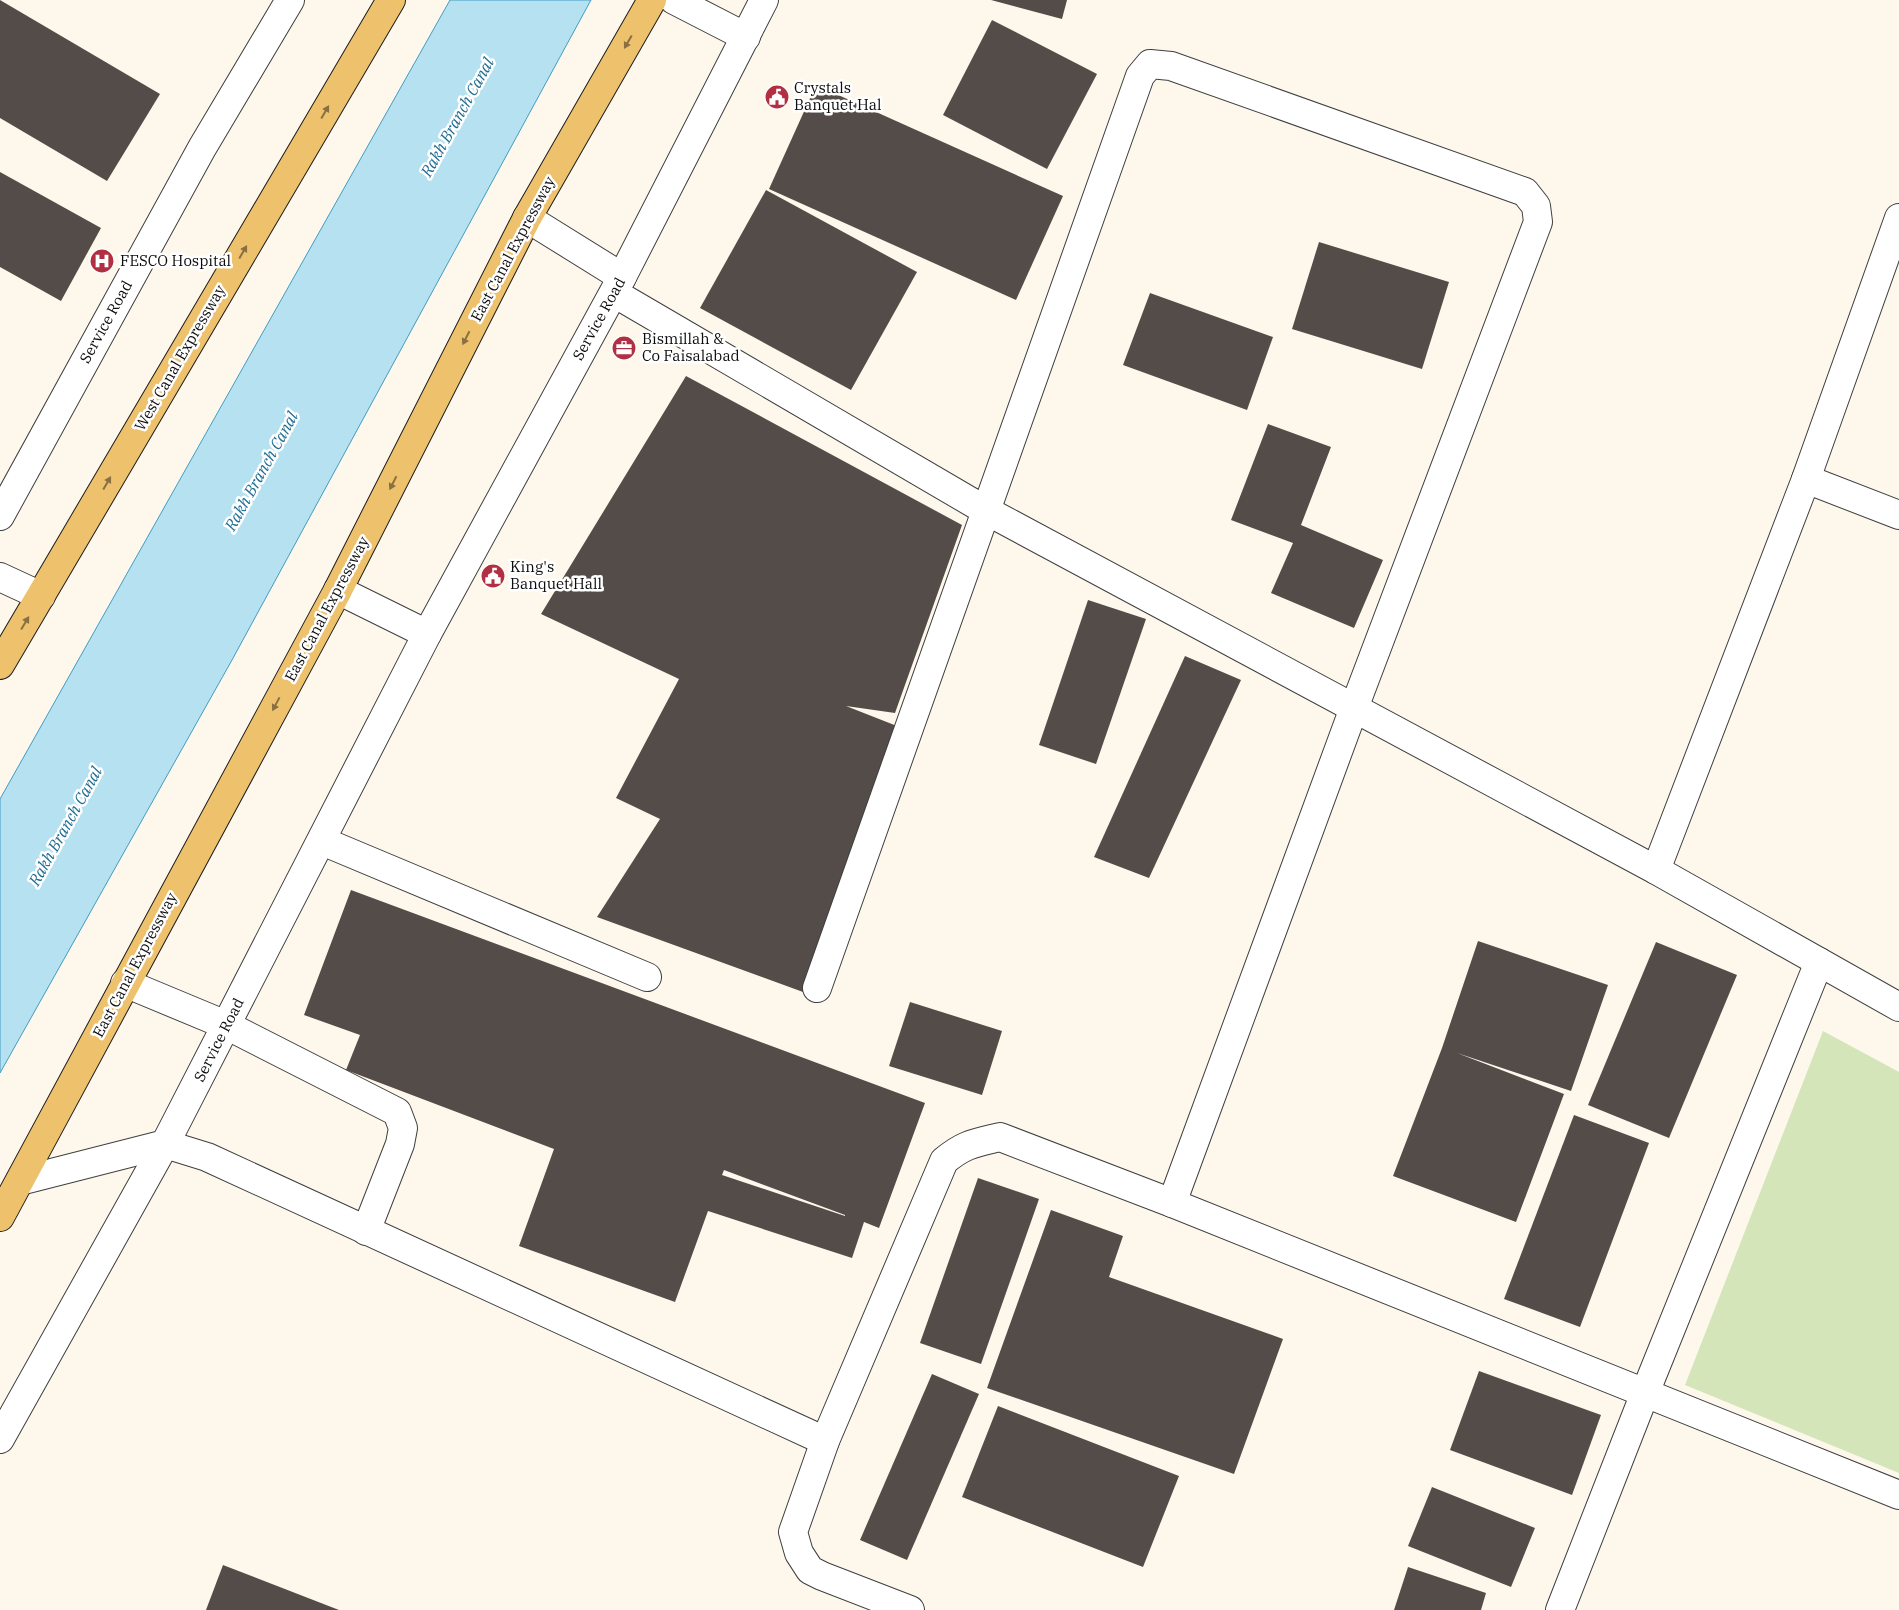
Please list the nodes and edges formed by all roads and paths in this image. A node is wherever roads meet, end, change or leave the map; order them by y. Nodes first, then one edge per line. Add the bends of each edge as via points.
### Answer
1 (290, 0) edge
2 (391, 0) edge
3 (652, 0) edge
4 (674, 0) edge
5 (764, 0) edge
6 (746, 37) junction
7 (528, 218) junction
8 (1899, 218) edge
9 (618, 285) junction
10 (1806, 479) junction
11 (985, 510) junction
12 (1899, 515) edge
13 (0, 516) edge
14 (0, 577) edge
15 (338, 590) junction
16 (41, 596) junction
17 (427, 634) junction
18 (0, 665) edge
19 (1354, 708) junction
20 (322, 841) junction
21 (1656, 870) junction
22 (1819, 962) junction
23 (647, 977) dead end
24 (125, 983) junction
25 (817, 988) dead end
26 (1899, 1007) edge
27 (226, 1025) junction
28 (165, 1144) junction
29 (20, 1181) junction
30 (1172, 1203) junction
31 (0, 1217) edge
32 (366, 1231) junction
33 (1645, 1392) junction
34 (0, 1439) edge
35 (825, 1441) junction
36 (1899, 1495) edge
37 (910, 1610) edge
38 (1560, 1610) edge

1 - 13 street, Service Road via 202,148
16 -> 2 main road, West Canal Expressway
3 -> 7 main road, East Canal Expressway
4 - 6 street
5 - 6 street, Service Road
6 - 9 street, Service Road
7 - 9 street
7 -> 15 main road, East Canal Expressway
8 - 10 street
9 - 11 street
9 - 17 street, Service Road
10 - 12 street
10 - 21 street
11 - 19 street
11 - 19 street via 1140,76 1150,64 1171,66 1525,192 1536,206 1538,222
11 - 25 street
14 - 16 street
15 - 17 street
15 -> 24 main road, East Canal Expressway
18 -> 16 main road, West Canal Expressway
17 - 20 street, Service Road
19 - 21 street
19 - 30 street
20 - 23 street
20 - 27 street, Service Road
21 - 22 street
22 - 26 street
22 - 33 street
24 - 27 street
24 - 29 main road, East Canal Expressway
27 - 28 street, Service Road
27 - 32 street via 397,1112 403,1128 400,1144
28 - 29 street
28 - 32 street via 207,1157
28 - 34 street, Service Road
29 - 31 main road, East Canal Expressway
30 - 33 street
30 - 35 street via 1000,1137 959,1149 944,1161
32 - 35 street
33 - 36 street
33 - 38 street
35 - 37 street via 793,1532 799,1552 810,1570

